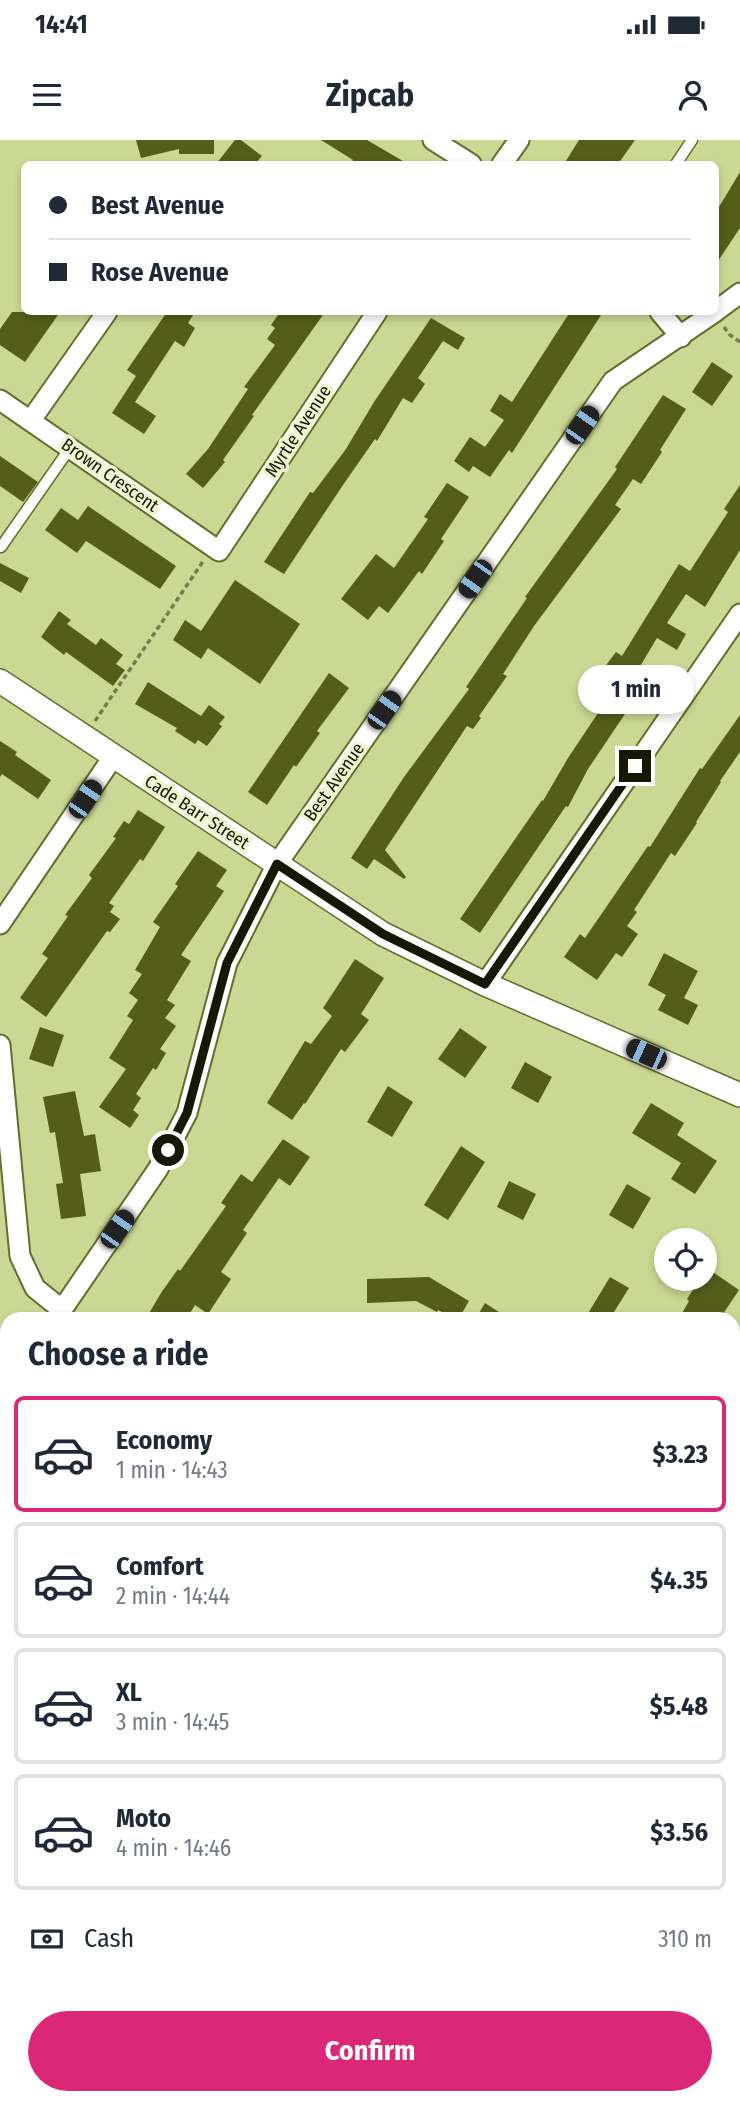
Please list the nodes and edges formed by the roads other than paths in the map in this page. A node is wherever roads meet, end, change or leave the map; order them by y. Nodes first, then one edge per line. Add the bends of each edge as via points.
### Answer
1 (433, 140) edge
2 (519, 140) edge
3 (692, 140) edge
4 (466, 161) edge
5 (504, 161) edge
6 (678, 161) edge
7 (740, 293) edge
8 (719, 309) edge
9 (105, 315) edge
10 (375, 315) edge
11 (663, 315) edge
12 (711, 315) edge
13 (681, 337) junction
14 (0, 400) edge
15 (31, 420) junction
16 (71, 447) junction
17 (2, 547) edge
18 (216, 549) joint
19 (740, 614) edge
20 (0, 681) edge
21 (113, 757) junction
22 (277, 864) junction
23 (0, 924) edge
24 (485, 984) junction
25 (0, 1045) edge
26 (740, 1095) edge
27 (56, 1312) edge
28 (59, 1312) edge

1 - 4 street
2 - 5 street
3 - 6 lane
7 - 8 street, Best Avenue
9 - 15 street
10 - 18 street, Myrtle Avenue
11 - 13 street
12 - 13 street, Best Avenue
13 - 22 street, Best Avenue via 613,381
14 - 15 street, Brown Crescent
15 - 16 street, Brown Crescent
16 - 17 lane
16 - 18 street, Brown Crescent
19 - 24 street
20 - 21 street, Cade Barr Street
21 - 22 street, Cade Barr Street
21 - 23 street
22 - 24 street, Cade Barr Street via 383,934
22 - 28 street, Best Avenue via 227,963 187,1113 158,1169
24 - 26 street, Cade Barr Street
25 - 27 street via 20,1256 35,1288

